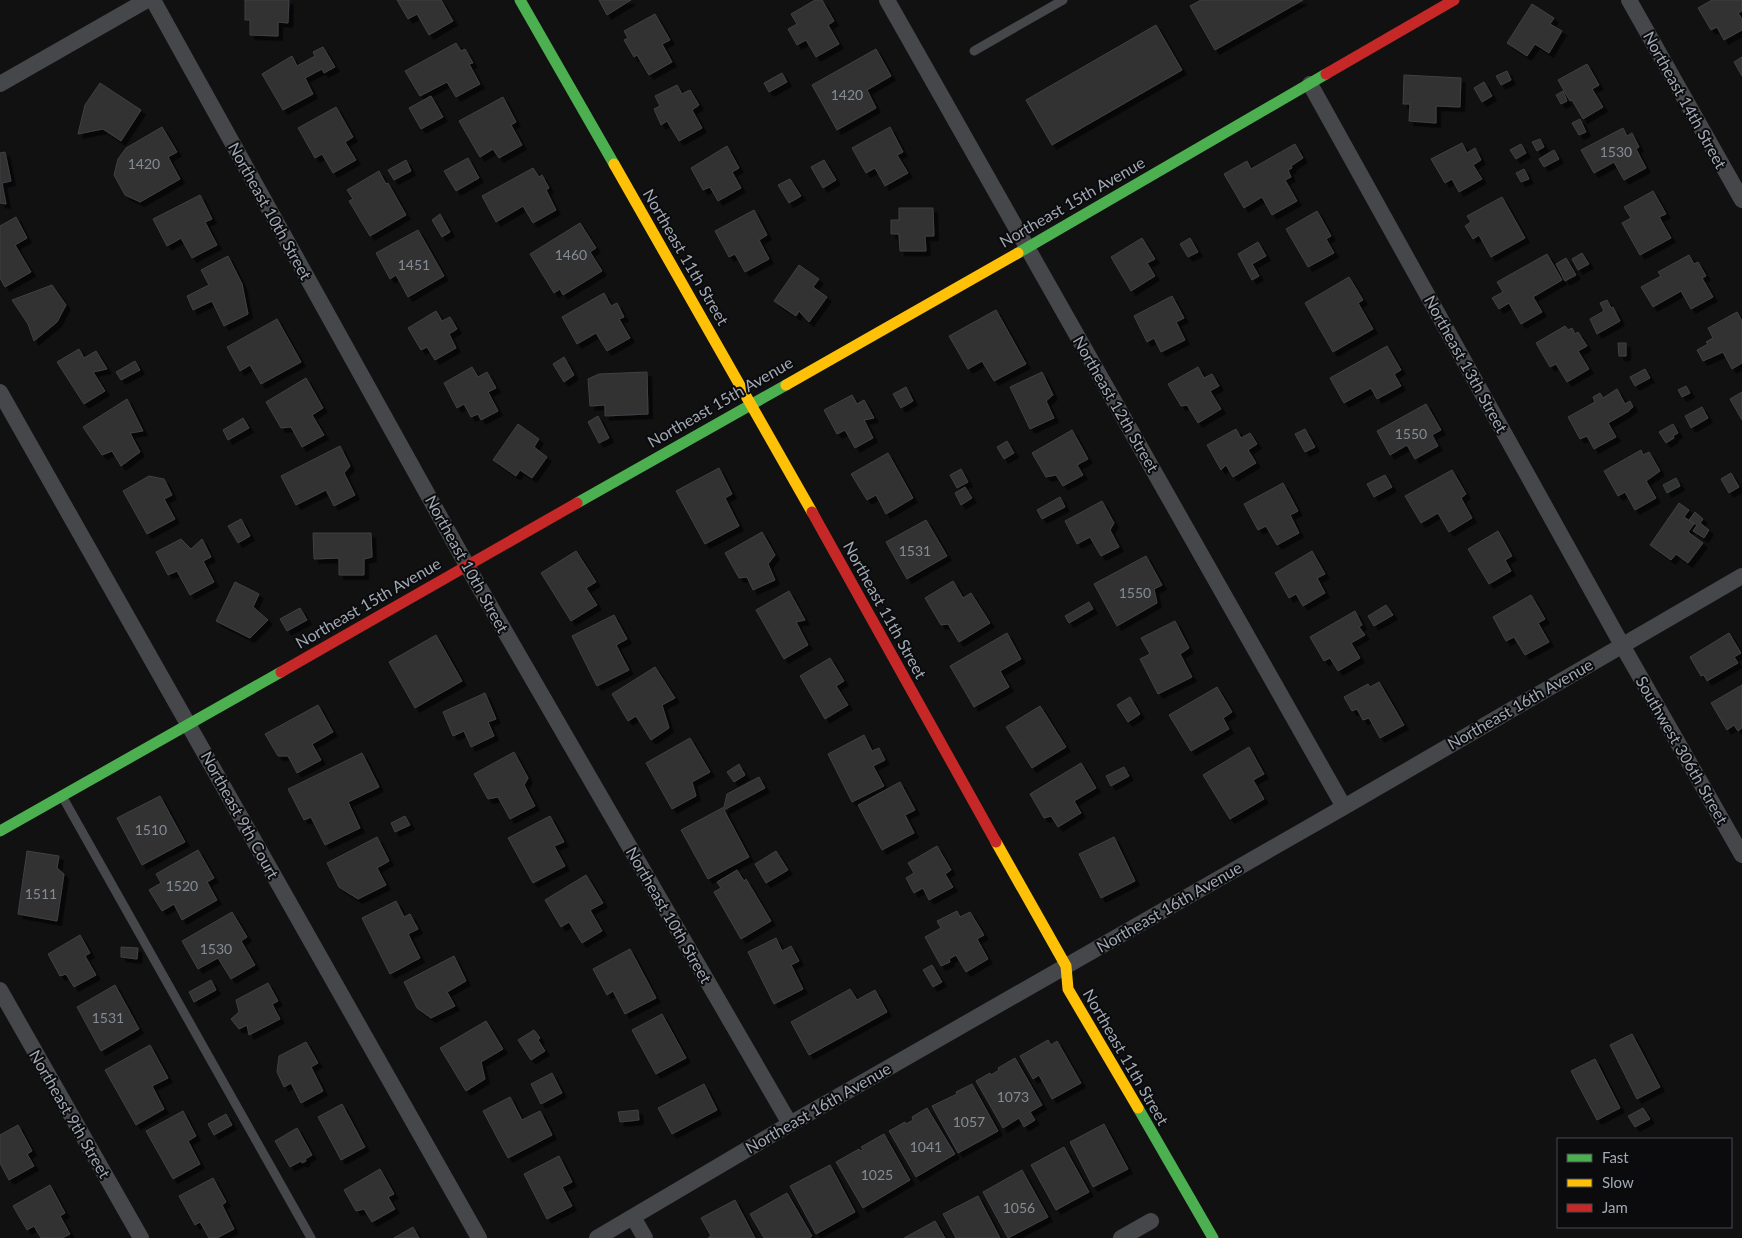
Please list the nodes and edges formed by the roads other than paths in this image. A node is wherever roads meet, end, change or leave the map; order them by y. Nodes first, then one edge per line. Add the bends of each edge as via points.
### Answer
1 (147, 0) edge
2 (153, 0) edge
3 (520, 0) edge
4 (887, 0) edge
5 (1063, 0) edge
6 (1454, 0) edge
7 (1629, 0) edge
8 (974, 52) dead end
9 (0, 84) edge
10 (1310, 84) junction
11 (1742, 200) edge
12 (1027, 248) junction
13 (0, 392) edge
14 (751, 403) junction
15 (468, 566) junction
16 (1742, 576) edge
17 (1622, 645) junction
18 (189, 724) junction
19 (62, 796) junction
20 (1344, 807) junction
21 (0, 830) edge
22 (1742, 855) edge
23 (1066, 966) junction
24 (0, 990) edge
25 (790, 1124) junction
26 (633, 1217) junction
27 (1152, 1221) dead end
28 (141, 1238) edge
29 (311, 1238) edge
30 (478, 1238) edge
31 (597, 1238) edge
32 (645, 1238) edge
33 (1121, 1238) edge
34 (1213, 1238) edge

1 - 9 street
2 - 15 street, Northeast 10th Street
3 - 14 street, Northeast 11th Street
4 - 12 street, Northeast 12th Street
5 - 8 lane
6 - 10 street, Northeast 15th Avenue
7 - 11 street, Northeast 14th Street
10 - 12 street, Northeast 15th Avenue
10 - 17 street, Northeast 13th Street
12 - 14 street, Northeast 15th Avenue
12 - 20 street, Northeast 12th Street
13 - 18 street, Northeast 9th Court
14 - 15 street, Northeast 15th Avenue
14 - 23 street, Northeast 11th Street
15 - 18 street, Northeast 15th Avenue
15 - 25 street, Northeast 10th Street
16 - 17 street, Northeast 16th Avenue
17 - 20 street, Northeast 16th Avenue
17 - 22 street, Southwest 306th Street
18 - 19 street, Northeast 15th Avenue
18 - 30 street, Northeast 9th Court
19 - 21 street, Northeast 15th Avenue
19 - 29 lane
20 - 23 street, Northeast 16th Avenue
23 - 25 street, Northeast 16th Avenue
23 - 34 street, Northeast 11th Street via 1068,989
24 - 28 street, Northeast 9th Street
25 - 26 street, Northeast 16th Avenue
26 - 31 street, Northeast 16th Avenue
26 - 32 street
27 - 33 street

